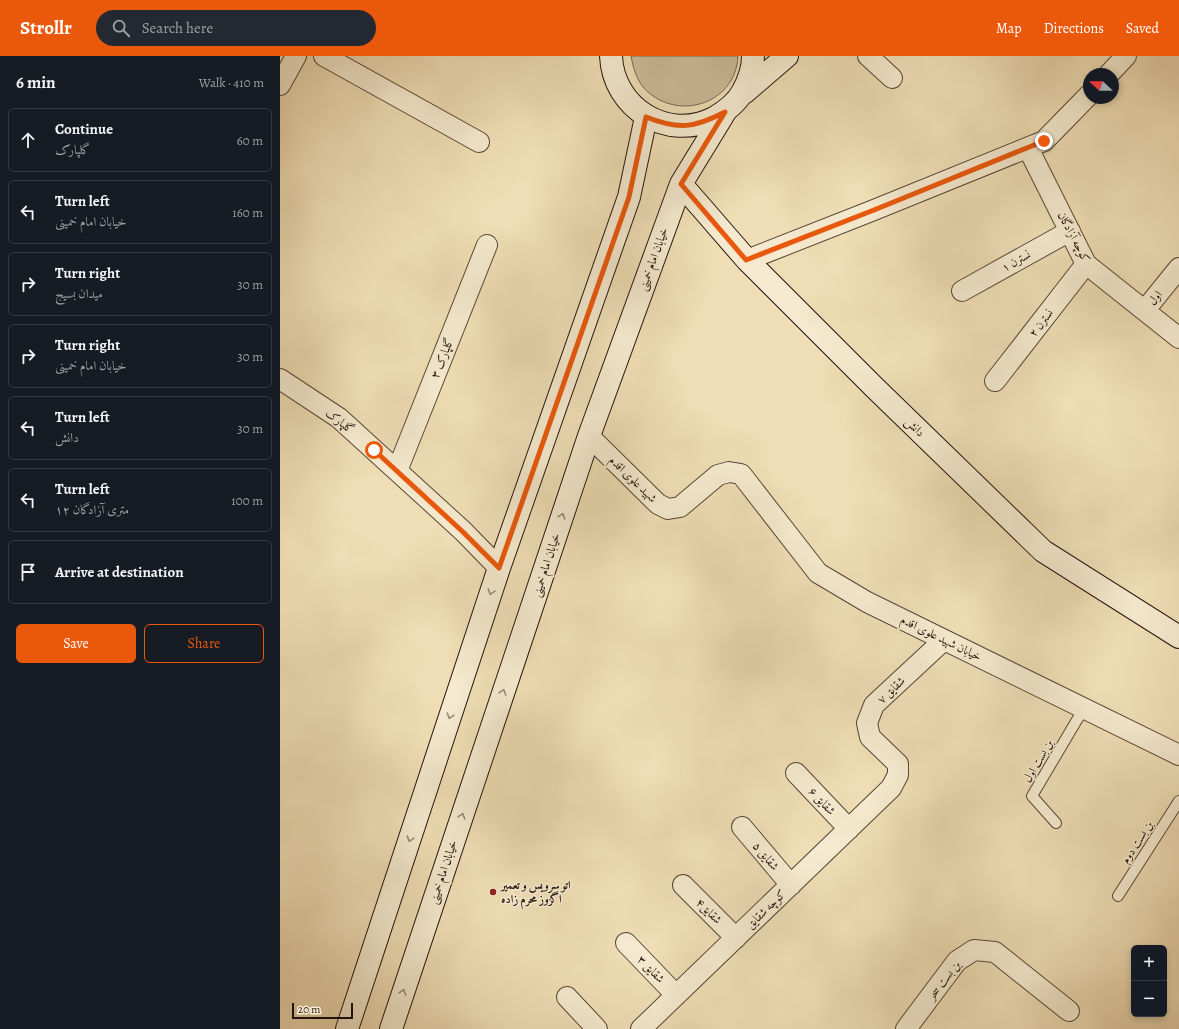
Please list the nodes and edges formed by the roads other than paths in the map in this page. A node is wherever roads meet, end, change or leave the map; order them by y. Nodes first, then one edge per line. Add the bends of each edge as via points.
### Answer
1 (296, 56) edge
2 (324, 56) edge
3 (753, 56) edge
4 (787, 56) edge
5 (868, 56) edge
6 (1126, 56) edge
7 (609, 60) edge
8 (1115, 68) edge
9 (892, 78) dead end
10 (280, 85) edge
11 (1083, 101) edge
12 (733, 104) junction
13 (646, 117) junction
14 (479, 142) dead end
15 (1028, 148) junction
16 (681, 184) junction
17 (1070, 231) junction
18 (487, 245) dead end
19 (746, 260) junction
20 (1086, 264) junction
21 (1179, 268) edge
22 (962, 291) dead end
23 (1145, 310) junction
24 (1179, 338) edge
25 (280, 379) edge
26 (995, 381) dead end
27 (589, 436) junction
28 (397, 471) junction
29 (741, 474) joint
30 (499, 568) junction
31 (1179, 637) edge
32 (944, 640) junction
33 (1084, 708) junction
34 (1179, 754) edge
35 (796, 773) dead end
36 (891, 788) joint
37 (1179, 801) edge
38 (1056, 823) dead end
39 (742, 827) dead end
40 (849, 829) junction
41 (683, 885) dead end
42 (791, 885) junction
43 (1118, 896) dead end
44 (736, 938) junction
45 (626, 943) dead end
46 (676, 995) junction
47 (567, 997) dead end
48 (1069, 1011) dead end
49 (347, 1029) edge
50 (391, 1029) edge
51 (597, 1029) edge
52 (641, 1029) edge
53 (906, 1029) edge

1 - 10 street
2 - 14 street
3 - 12 main road via 749,80
4 - 12 main road, خیابان امام خمینی
5 - 9 street
6 - 8 street
7 - 13 main road via 618,87 630,104
11 - 15 street via 1044,141
12 - 13 main road via 707,122 686,126 665,124
12 - 16 main road, خیابان امام خمینی
13 - 30 main road via 629,197
15 - 17 street, کوچه آزادگان
15 - 19 street
16 - 19 main road, دانش
16 - 27 main road, خیابان امام خمینی
17 - 20 street, کوچه آزادگان
17 - 22 street, نسترن ۱
18 - 28 street, گلپارک ۳
19 - 31 main road, دانش via 1043,551
20 - 23 street, کوچه آزادگان
20 - 26 street, نسترن ۲
21 - 23 street, اول
23 - 24 street, کوچه آزادگان
25 - 28 street, گلپارک via 339,418
27 - 29 street, شهید علوی اقدم via 658,504 668,509 680,507 718,475 729,472
50 -> 27 main road, خیابان امام خمینی
28 - 30 street, گلپارک
29 - 32 street, خیابان شهید علوی اقدم via 818,573 867,602
30 -> 49 main road
32 - 33 street, خیابان شهید علوی اقدم
32 - 36 street, شقایق ۷ via 874,705 868,723 870,737 898,764 898,775
33 - 34 street, خیابان شهید علوی اقدم
33 - 38 lane, بن بست اول via 1032,796
35 - 40 street, شقایق ۶
36 - 40 street, کوچه شقایق
37 - 43 lane, بن بست دوم
39 - 42 street, شقایق ۵
40 - 42 street, کوچه شقایق
41 - 44 street, شقایق۴
42 - 44 street, کوچه شقایق
44 - 46 street, کوچه شقایق
45 - 46 street, شقایق ۳
46 - 52 street, کوچه شقایق
47 - 51 street
48 - 53 street, بن بست سحر via 995,952 974,950 957,961

